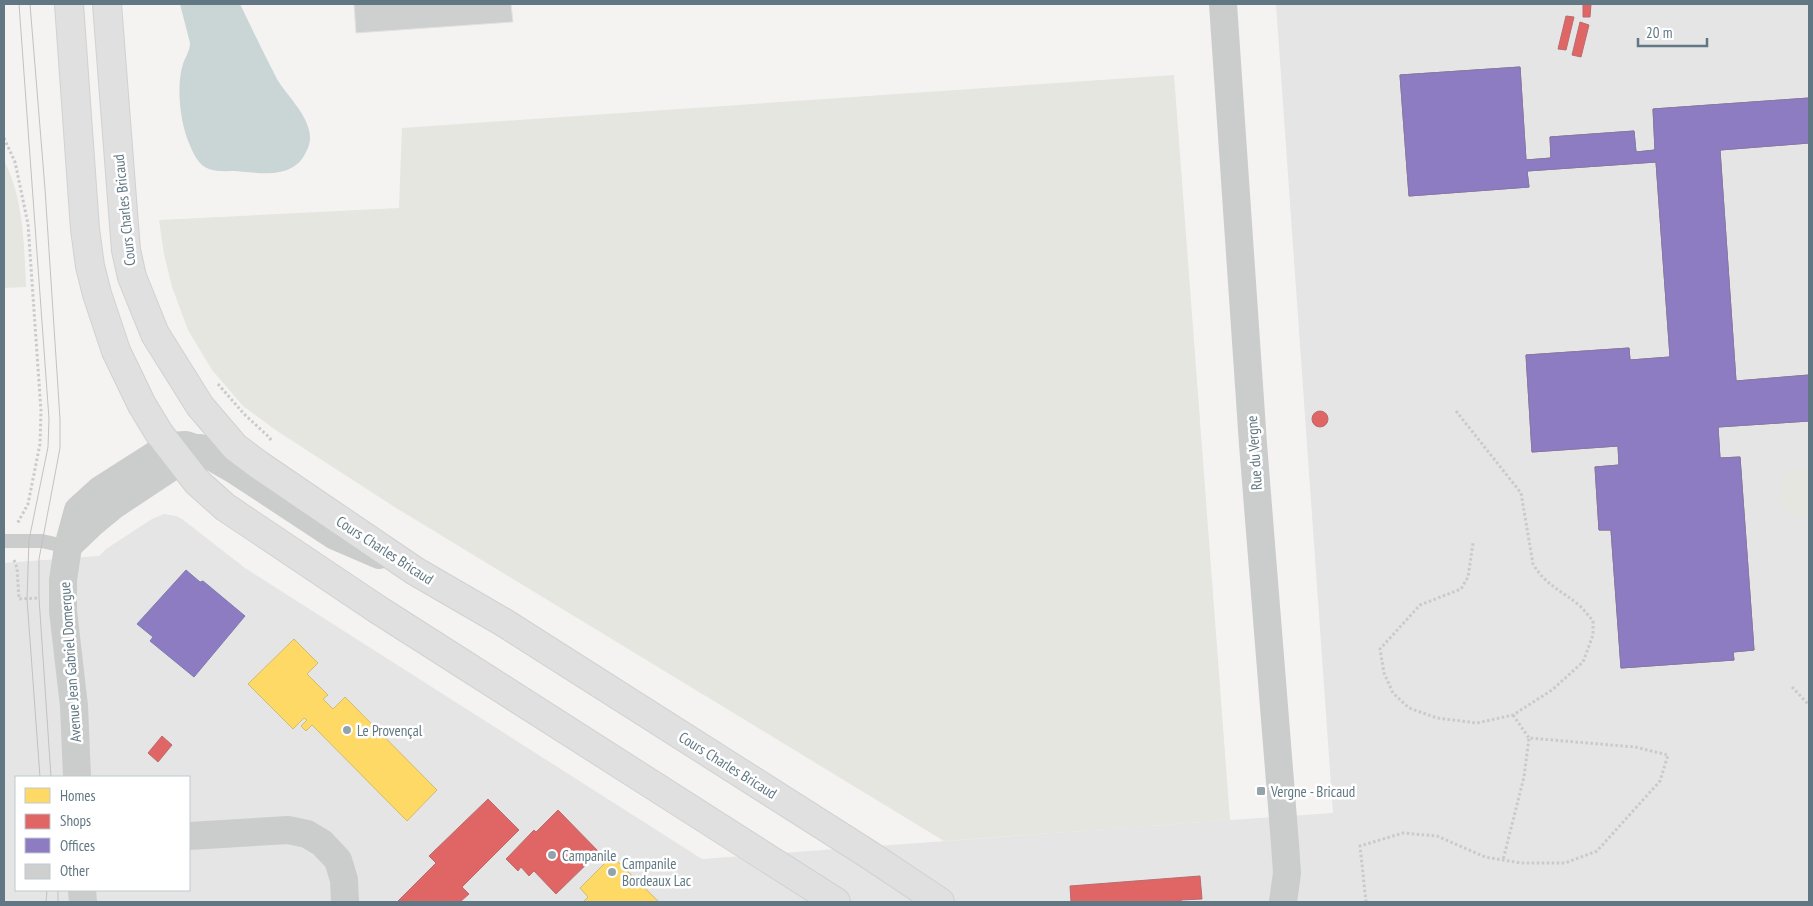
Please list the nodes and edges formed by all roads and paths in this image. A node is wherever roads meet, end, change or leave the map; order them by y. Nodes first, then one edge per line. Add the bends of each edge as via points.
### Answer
1 (69, 4) edge
2 (107, 4) edge
3 (1223, 4) edge
4 (4, 138) edge
5 (212, 378) dead end
6 (1456, 411) dead end
7 (244, 414) dead end
8 (221, 432) junction
9 (182, 452) junction
10 (9, 540) edge
11 (1472, 543) dead end
12 (68, 547) junction
13 (415, 571) junction
14 (1792, 687) dead end
15 (1809, 705) edge
16 (1513, 715) junction
17 (1529, 738) junction
18 (77, 776) edge
19 (190, 836) edge
20 (1503, 860) junction
21 (345, 902) edge
22 (836, 902) edge
23 (940, 902) edge
24 (1283, 902) edge
25 (1366, 902) edge

1 - 9 main road via 90,266 116,351 142,405 159,434
2 - 8 main road, Cours Charles Bricaud via 126,250 132,277 155,334 200,406
3 - 24 street, Rue du Vergne via 1252,426 1286,844
4 - 10 path via 15,162 28,224 41,411 40,444 28,504
5 - 7 path
6 - 16 path via 1521,493 1533,564 1538,573 1594,621 1593,635 1582,662 1552,690
8 - 9 street, Avenue Jean Gabriel Domergue
8 - 13 main road, Cours Charles Bricaud via 263,468
9 - 12 street, Avenue Jean Gabriel Domergue via 100,490 78,510
9 - 13 street via 240,474 335,536
9 - 22 main road via 197,482 225,507
10 - 12 lane
11 - 16 path via 1468,578 1461,589 1420,605 1380,649 1384,673 1393,693 1409,708 1437,718 1478,723
12 - 18 street, Avenue Jean Gabriel Domergue via 62,596 74,706
13 - 23 main road, Cours Charles Bricaud via 503,622
14 - 15 path
16 - 17 path
17 - 20 path via 1524,777
17 - 20 path via 1635,747 1668,755 1660,781 1597,851 1565,863
19 - 21 street via 288,830 307,834 322,843 338,860 344,880
20 - 25 path via 1484,857 1437,836 1403,833 1360,846

